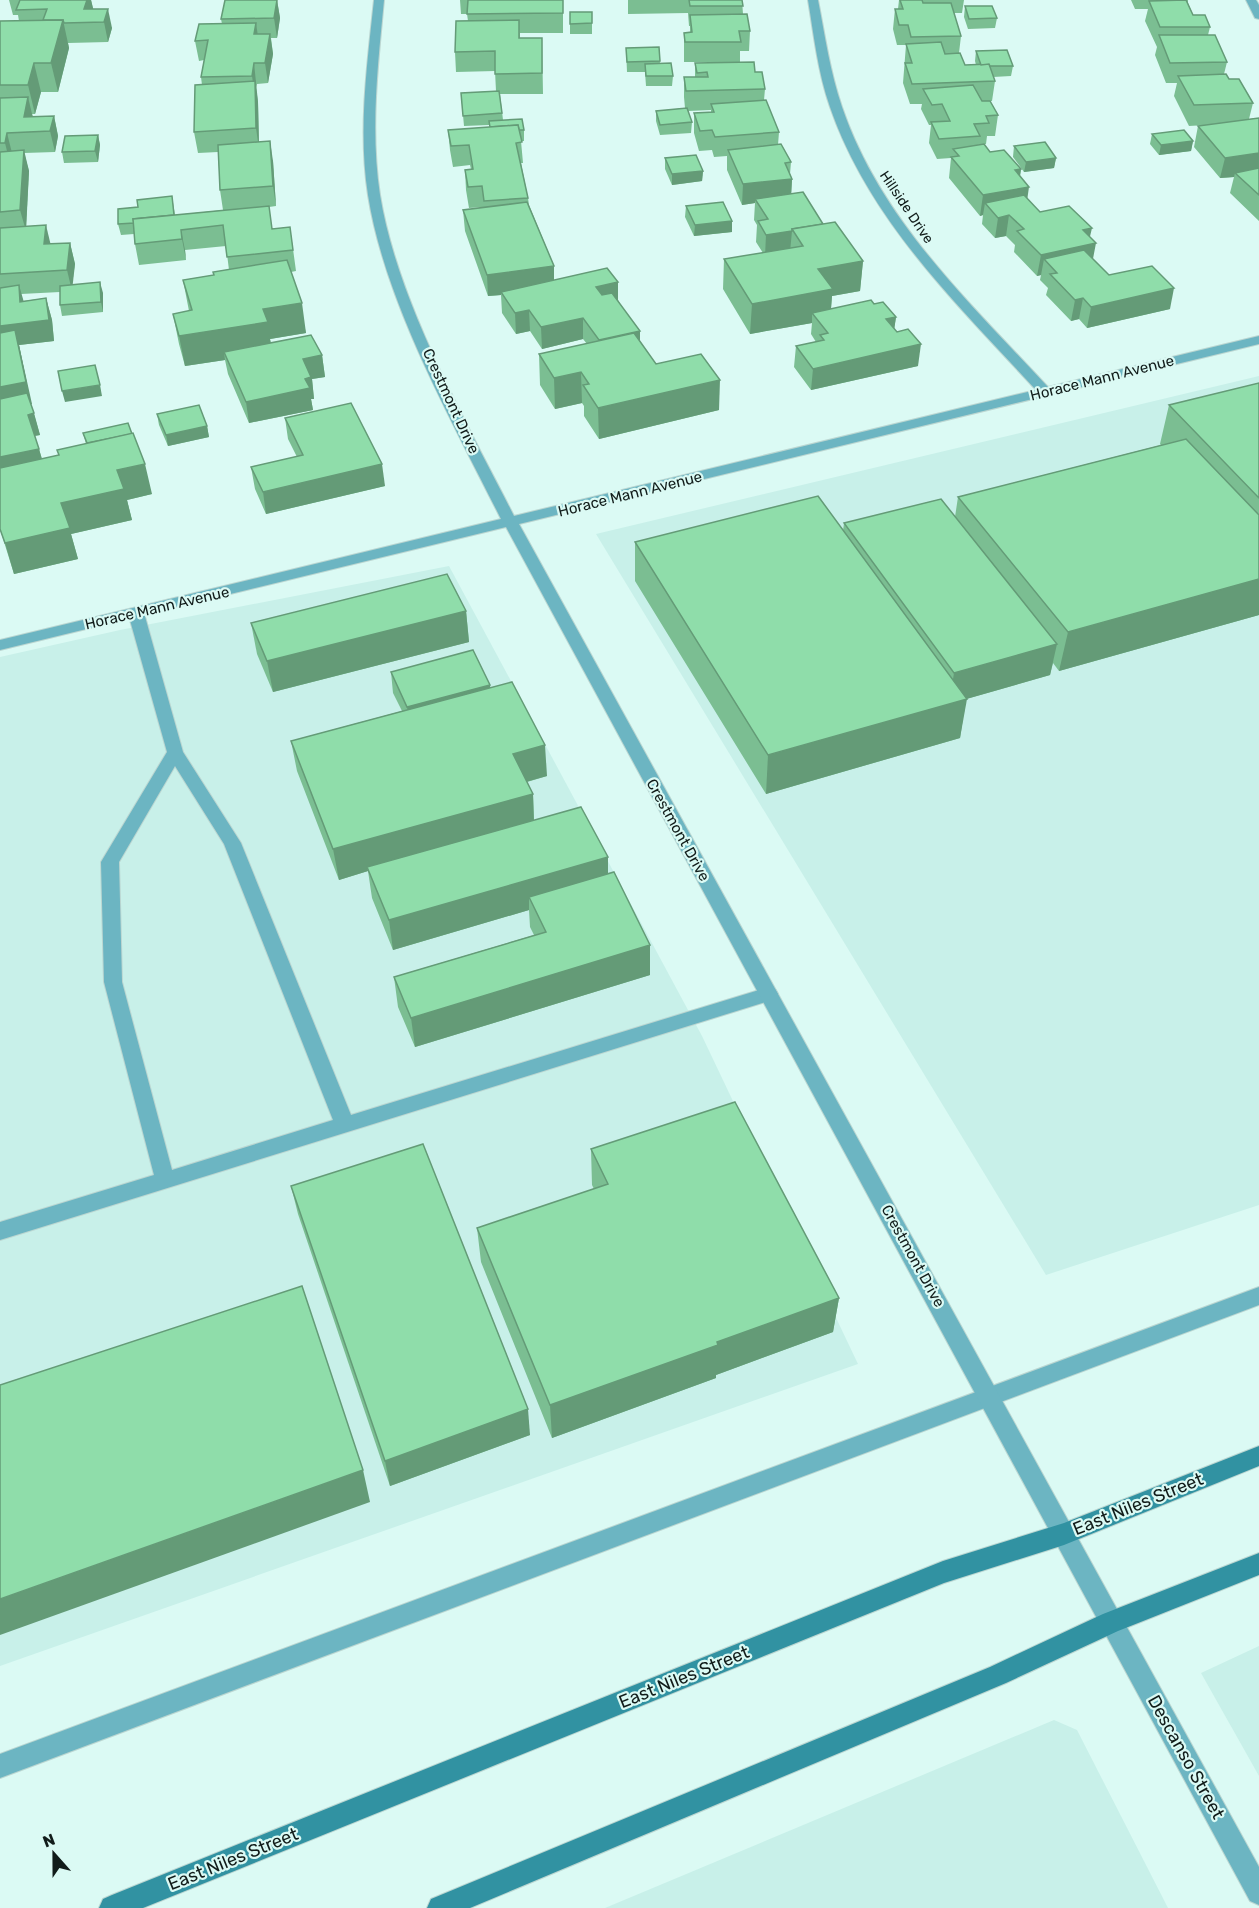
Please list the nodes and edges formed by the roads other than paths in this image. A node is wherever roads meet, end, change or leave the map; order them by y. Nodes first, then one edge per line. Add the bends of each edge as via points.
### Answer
1 (379, 0) edge
2 (813, 0) edge
3 (1251, 0) edge
4 (1259, 16) edge
5 (1259, 340) edge
6 (1045, 392) junction
7 (509, 523) junction
8 (136, 613) junction
9 (0, 645) edge
10 (175, 752) junction
11 (769, 994) junction
12 (345, 1125) junction
13 (165, 1180) junction
14 (0, 1231) edge
15 (1259, 1296) edge
16 (991, 1398) junction
17 (1259, 1456) edge
18 (1064, 1534) junction
19 (1259, 1564) edge
20 (1111, 1622) junction
21 (0, 1766) edge
22 (1259, 1892) edge
23 (112, 1908) edge
24 (440, 1908) edge

1 - 7 street, Crestmont Drive via 368,102 369,160 379,222 399,289
2 - 6 street, Hillside Drive via 837,108 864,169 891,215 926,261
3 - 4 street
5 - 6 street, Horace Mann Avenue
6 - 7 street, Horace Mann Avenue
7 - 8 street, Horace Mann Avenue
7 - 11 street, Crestmont Drive
8 - 9 street, Horace Mann Avenue
8 - 10 street
10 - 12 street via 232,843
10 - 13 street via 110,862 113,982
11 - 12 street
11 - 16 street, Crestmont Drive
12 - 13 street
13 - 14 street
15 - 16 street
16 - 18 street, Crestmont Drive
16 - 21 street
17 - 18 main road, East Niles Street
18 - 20 street, Crestmont Drive
18 - 23 main road, East Niles Street via 944,1572
19 - 20 main road
20 - 22 street, Descanso Street
20 - 24 main road via 998,1675

